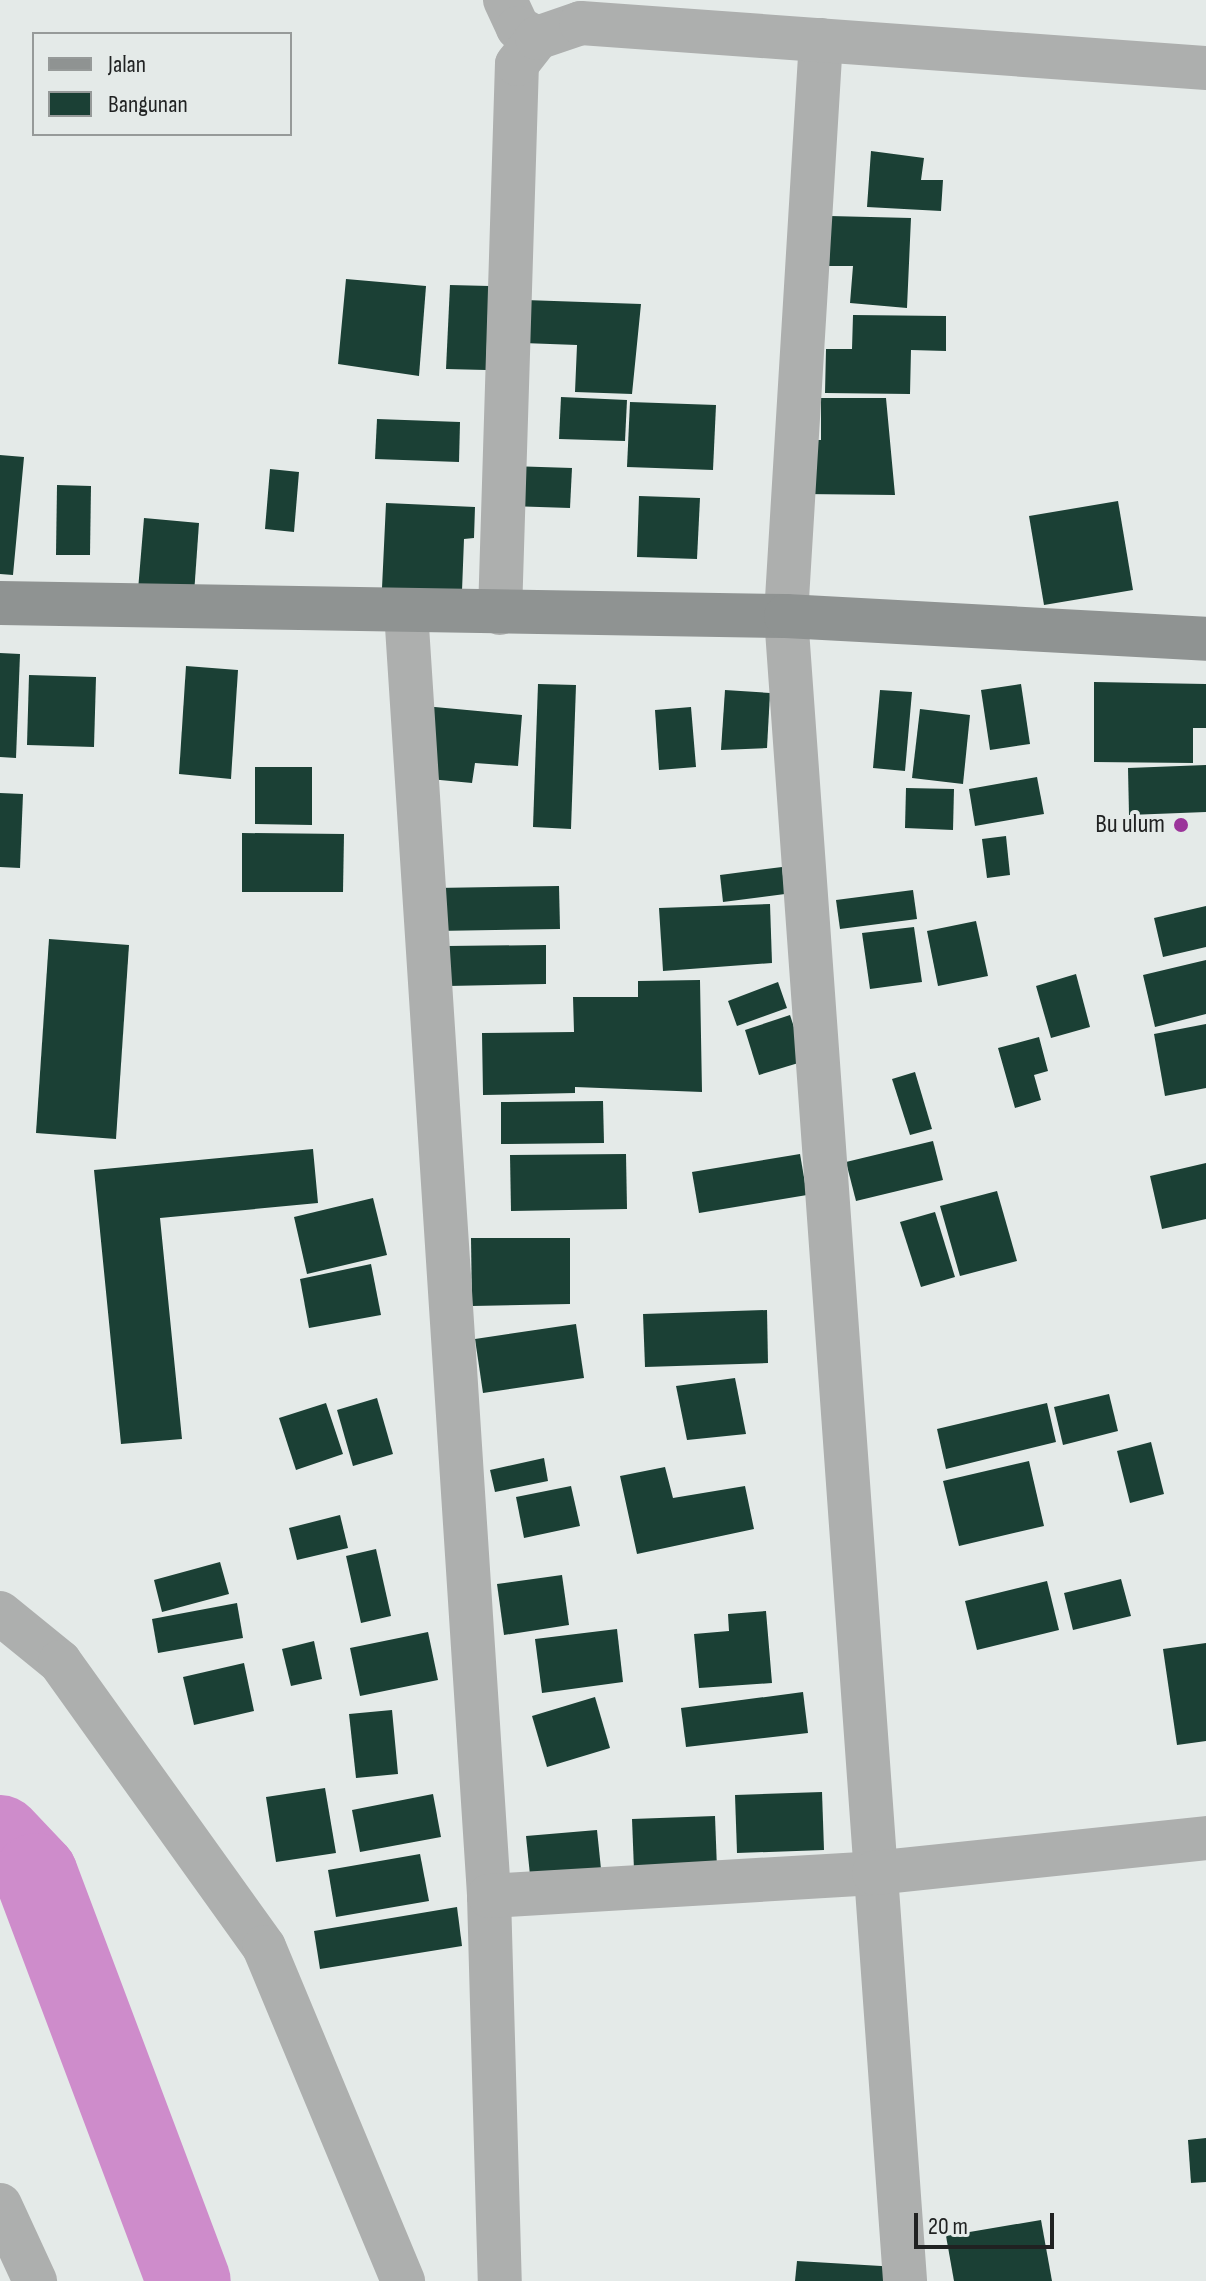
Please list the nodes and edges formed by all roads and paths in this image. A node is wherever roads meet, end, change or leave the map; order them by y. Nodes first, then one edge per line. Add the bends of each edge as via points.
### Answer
1 (505, 0) edge
2 (537, 38) junction
3 (821, 40) junction
4 (1206, 68) edge
5 (0, 603) edge
6 (406, 611) junction
7 (500, 613) junction
8 (786, 616) junction
9 (1206, 639) edge
10 (0, 1613) edge
11 (1206, 1838) edge
12 (874, 1873) junction
13 (489, 1896) junction
14 (0, 2205) edge
15 (35, 2281) edge
16 (403, 2281) edge
17 (500, 2281) edge
18 (905, 2281) edge

1 - 2 street via 518,28
2 - 3 street via 581,23
2 - 7 street via 517,64
3 - 4 street
3 - 8 street
5 - 6 street
6 - 7 street
6 - 13 street
7 - 8 street
8 - 9 street
8 - 12 street
10 - 16 street via 60,1662 264,1947
11 - 12 street
12 - 13 street
12 - 18 street
13 - 17 street
14 - 15 street

